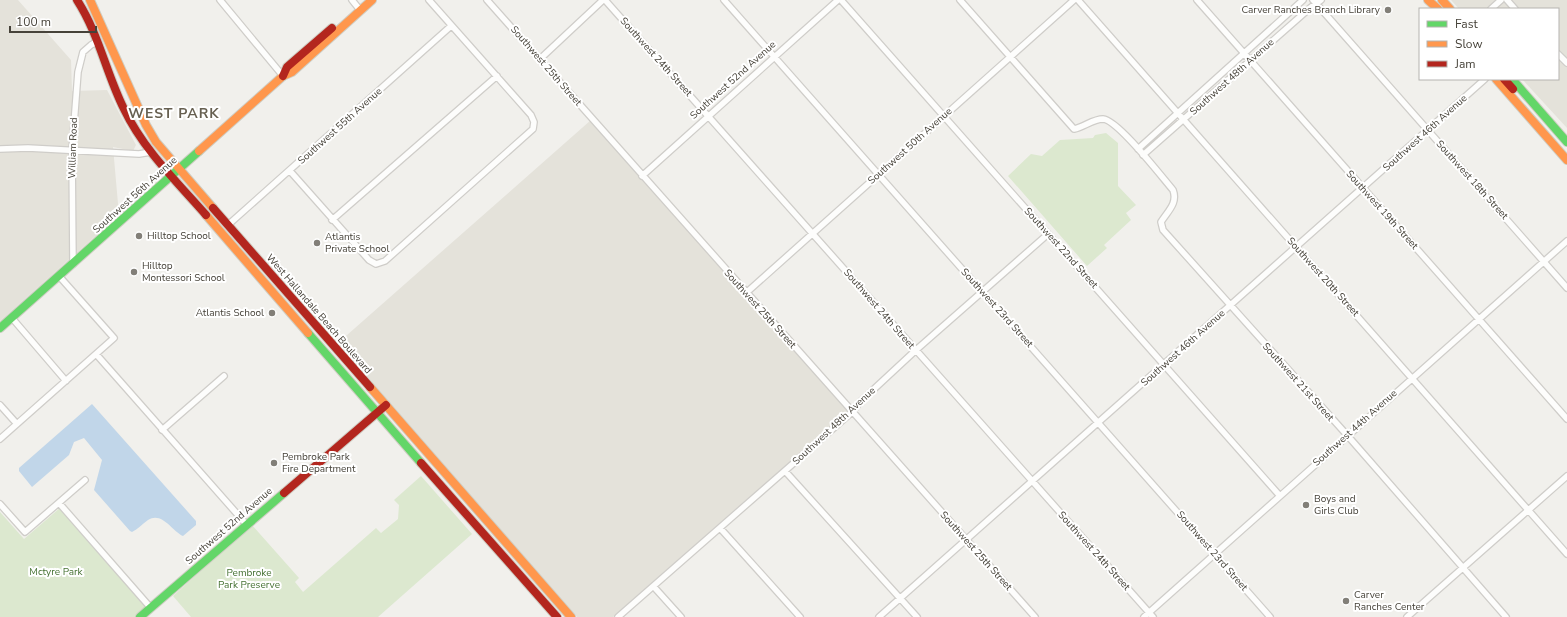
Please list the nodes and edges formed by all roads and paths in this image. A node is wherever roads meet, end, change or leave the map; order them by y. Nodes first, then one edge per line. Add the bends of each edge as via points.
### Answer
1 (76, 0) edge
2 (82, 0) edge
3 (220, 0) edge
4 (364, 0) edge
5 (372, 0) edge
6 (429, 0) edge
7 (487, 0) edge
8 (604, 0) edge
9 (724, 0) edge
10 (838, 0) edge
11 (841, 0) edge
12 (960, 0) edge
13 (1074, 0) edge
14 (1078, 0) edge
15 (1197, 0) edge
16 (1304, 0) edge
17 (1428, 0) edge
18 (1442, 0) edge
19 (1501, 0) edge
20 (1507, 0) edge
21 (1317, 1) edge
22 (91, 3) edge
23 (356, 5) edge
24 (1436, 8) edge
25 (1449, 8) edge
26 (1491, 8) edge
27 (1515, 8) edge
28 (451, 26) junction
29 (98, 41) junction
30 (1244, 53) junction
31 (1559, 55) edge
32 (115, 56) junction
33 (774, 57) junction
34 (1010, 57) junction
35 (540, 59) junction
36 (1250, 60) junction
37 (1567, 63) edge
38 (283, 76) junction
39 (497, 76) junction
40 (1484, 80) edge
41 (1497, 80) edge
42 (1505, 80) edge
43 (1513, 80) edge
44 (1178, 112) junction
45 (709, 116) junction
46 (944, 116) junction
47 (1184, 120) junction
48 (1553, 126) junction
49 (1428, 130) junction
50 (1567, 142) edge
51 (0, 149) edge
52 (1138, 149) junction
53 (72, 150) junction
54 (151, 152) junction
55 (1143, 155) junction
56 (1567, 160) edge
57 (179, 169) junction
58 (290, 171) junction
59 (879, 174) junction
60 (171, 176) junction
61 (642, 176) junction
62 (1362, 188) junction
63 (332, 220) junction
64 (228, 225) junction
65 (812, 233) junction
66 (1048, 234) junction
67 (1567, 241) edge
68 (1297, 247) junction
69 (1544, 262) junction
70 (73, 264) junction
71 (59, 276) junction
72 (1567, 288) edge
73 (983, 292) junction
74 (746, 293) junction
75 (1230, 306) junction
76 (12, 318) junction
77 (1478, 319) junction
78 (0, 328) edge
79 (916, 350) junction
80 (96, 354) junction
81 (1165, 365) junction
82 (224, 376) dead end
83 (1412, 377) junction
84 (66, 381) junction
85 (0, 405) edge
86 (386, 405) junction
87 (378, 412) junction
88 (852, 412) junction
89 (1567, 419) edge
90 (1099, 423) junction
91 (17, 424) junction
92 (162, 430) junction
93 (1347, 435) junction
94 (0, 439) edge
95 (785, 471) junction
96 (1567, 476) edge
97 (448, 477) junction
98 (85, 480) dead end
99 (1032, 481) junction
100 (1280, 496) junction
101 (452, 500) junction
102 (58, 503) junction
103 (0, 504) edge
104 (1528, 511) junction
105 (246, 524) junction
106 (720, 528) junction
107 (966, 540) junction
108 (1567, 554) edge
109 (1215, 555) junction
110 (1463, 567) junction
111 (654, 586) junction
112 (900, 598) junction
113 (150, 608) junction
114 (1149, 616) edge
115 (140, 617) edge
116 (557, 617) edge
117 (571, 617) edge
118 (618, 617) edge
119 (681, 617) edge
120 (800, 617) edge
121 (879, 617) edge
122 (917, 617) edge
123 (1035, 617) edge
124 (1270, 617) edge
125 (1407, 617) edge
126 (1506, 617) edge

1 - 29 main road, West Hallandale Beach Boulevard
2 - 22 main road via 84,3
3 - 38 street
4 - 23 main road, Southwest 56th Avenue
5 - 23 main road, Southwest 56th Avenue
6 - 28 street
7 - 35 street, Southwest 25th Street
8 - 35 street
8 - 45 street, Southwest 24th Street
9 - 33 street, Southwest 23rd Street
10 - 33 street, Southwest 52nd Avenue
11 - 46 street, Southwest 22nd Street
12 - 34 street
13 - 34 street, Southwest 50th Avenue
14 - 44 street, Southwest 20th Street
15 - 30 street, Southwest 19th Street
16 - 30 street, Southwest 48th Avenue
17 - 24 main road
18 - 25 main road
19 - 26 street
20 - 27 street
21 - 36 street, Southwest 48th Avenue
21 - 49 street, Southwest 18th Street
22 - 32 main road, West Hallandale Beach Boulevard
23 - 38 main road, Southwest 56th Avenue via 292,72
28 - 39 street
28 - 58 street, Southwest 55th Avenue
29 - 32 main road
29 - 53 street, William Road via 83,52 78,72
29 - 54 main road, West Hallandale Beach Boulevard via 123,107 135,131
30 - 36 street, Southwest 19th Street
30 - 44 street, Southwest 48th Avenue
31 - 37 street
32 - 57 main road, West Hallandale Beach Boulevard via 144,125
33 - 45 street, Southwest 52nd Avenue
33 - 59 street, Southwest 23rd Street
34 - 46 street, Southwest 50th Avenue
34 - 52 street via 1074,129 1105,119 1116,125
35 - 61 street, Southwest 25th Street
36 - 47 street, Southwest 48th Avenue
36 - 62 street, Southwest 19th Street
38 - 57 main road, Southwest 56th Avenue
39 - 63 street
39 - 63 street via 531,115 533,129 385,261 376,264 369,260
40 - 49 street, Southwest 46th Avenue
41 - 56 main road
42 - 48 main road
43 - 48 main road
44 - 47 street, Southwest 20th Street
44 - 52 street, Southwest 48th Avenue
45 - 61 street, Southwest 52nd Avenue
45 - 65 street, Southwest 24th Street
46 - 59 street, Southwest 50th Avenue
46 - 66 street, Southwest 22nd Street
47 - 55 street, Southwest 48th Avenue
47 - 68 street, Southwest 20th Street
48 - 50 main road
49 - 62 street, Southwest 46th Avenue
49 - 69 street, Southwest 18th Street
51 - 53 street
52 - 55 street
53 - 54 street via 139,154
53 - 70 street, William Road
54 - 60 main road, West Hallandale Beach Boulevard
55 - 75 street, Southwest 21st Street via 1173,190 1175,196 1174,204 1160,222 1163,230
57 - 60 main road, Southwest 56th Avenue
57 - 64 main road, West Hallandale Beach Boulevard
58 - 63 street
58 - 64 street, Southwest 55th Avenue
59 - 65 street, Southwest 50th Avenue
59 - 73 street, Southwest 23rd Street
60 - 70 main road, Southwest 56th Avenue
60 - 87 main road, West Hallandale Beach Boulevard
61 - 74 street, Southwest 25th Street
62 - 68 street, Southwest 46th Avenue
62 - 77 street, Southwest 19th Street
64 - 86 main road, West Hallandale Beach Boulevard
65 - 74 street, Southwest 50th Avenue
65 - 79 street, Southwest 24th Street
66 - 73 street, Southwest 48th Avenue
66 - 81 street, Southwest 22nd Street
67 - 69 street, Southwest 44th Avenue
68 - 75 street, Southwest 46th Avenue
68 - 83 street, Southwest 20th Street
69 - 72 street, Southwest 18th Street
69 - 77 street, Southwest 44th Avenue
70 - 71 main road, Southwest 56th Avenue
71 - 76 main road, Southwest 56th Avenue
71 - 80 street via 114,338
73 - 79 street, Southwest 48th Avenue
73 - 90 street, Southwest 23rd Street
74 - 88 street, Southwest 25th Street
75 - 81 street, Southwest 46th Avenue
75 - 93 street, Southwest 21st Street
76 - 78 main road, Southwest 56th Avenue
76 - 84 street
77 - 83 street, Southwest 44th Avenue
77 - 89 street, Southwest 19th Street
79 - 88 street, Southwest 48th Avenue
79 - 99 street, Southwest 24th Street
80 - 84 street
80 - 92 street
81 - 90 street, Southwest 46th Avenue
81 - 100 street, Southwest 22nd Street
82 - 92 street
83 - 93 street, Southwest 44th Avenue
83 - 104 street, Southwest 20th Street
84 - 91 street
85 - 91 street
86 - 87 main road, Southwest 52nd Avenue
86 - 97 main road, West Hallandale Beach Boulevard
87 - 101 main road, West Hallandale Beach Boulevard
87 - 105 main road, Southwest 52nd Avenue
88 - 95 street, Southwest 48th Avenue
88 - 107 street, Southwest 25th Street
90 - 99 street, Southwest 46th Avenue
90 - 109 street, Southwest 23rd Street
91 - 94 street
92 - 105 street
93 - 100 street, Southwest 44th Avenue
93 - 110 street, Southwest 21st Street
95 - 106 street, Southwest 48th Avenue
95 - 112 street
96 - 104 street
97 - 101 main road
97 - 117 main road, West Hallandale Beach Boulevard
98 - 102 street
99 - 107 street, Southwest 46th Avenue
99 - 114 street, Southwest 24th Street
100 - 109 street, Southwest 44th Avenue
101 - 116 main road, West Hallandale Beach Boulevard
102 - 103 street via 25,532
102 - 113 street
104 - 108 street, Southwest 20th Street
104 - 110 street
105 - 113 main road, Southwest 52nd Avenue
106 - 111 street, Southwest 48th Avenue
106 - 120 street
107 - 112 street, Southwest 46th Avenue
107 - 123 street, Southwest 25th Street
109 - 114 street, Southwest 44th Avenue
109 - 124 street, Southwest 23rd Street
110 - 125 street
110 - 126 street, Southwest 21st Street
111 - 118 street, Southwest 48th Avenue
111 - 119 street
112 - 121 street, Southwest 46th Avenue
112 - 122 street
113 - 115 main road, Southwest 52nd Avenue

